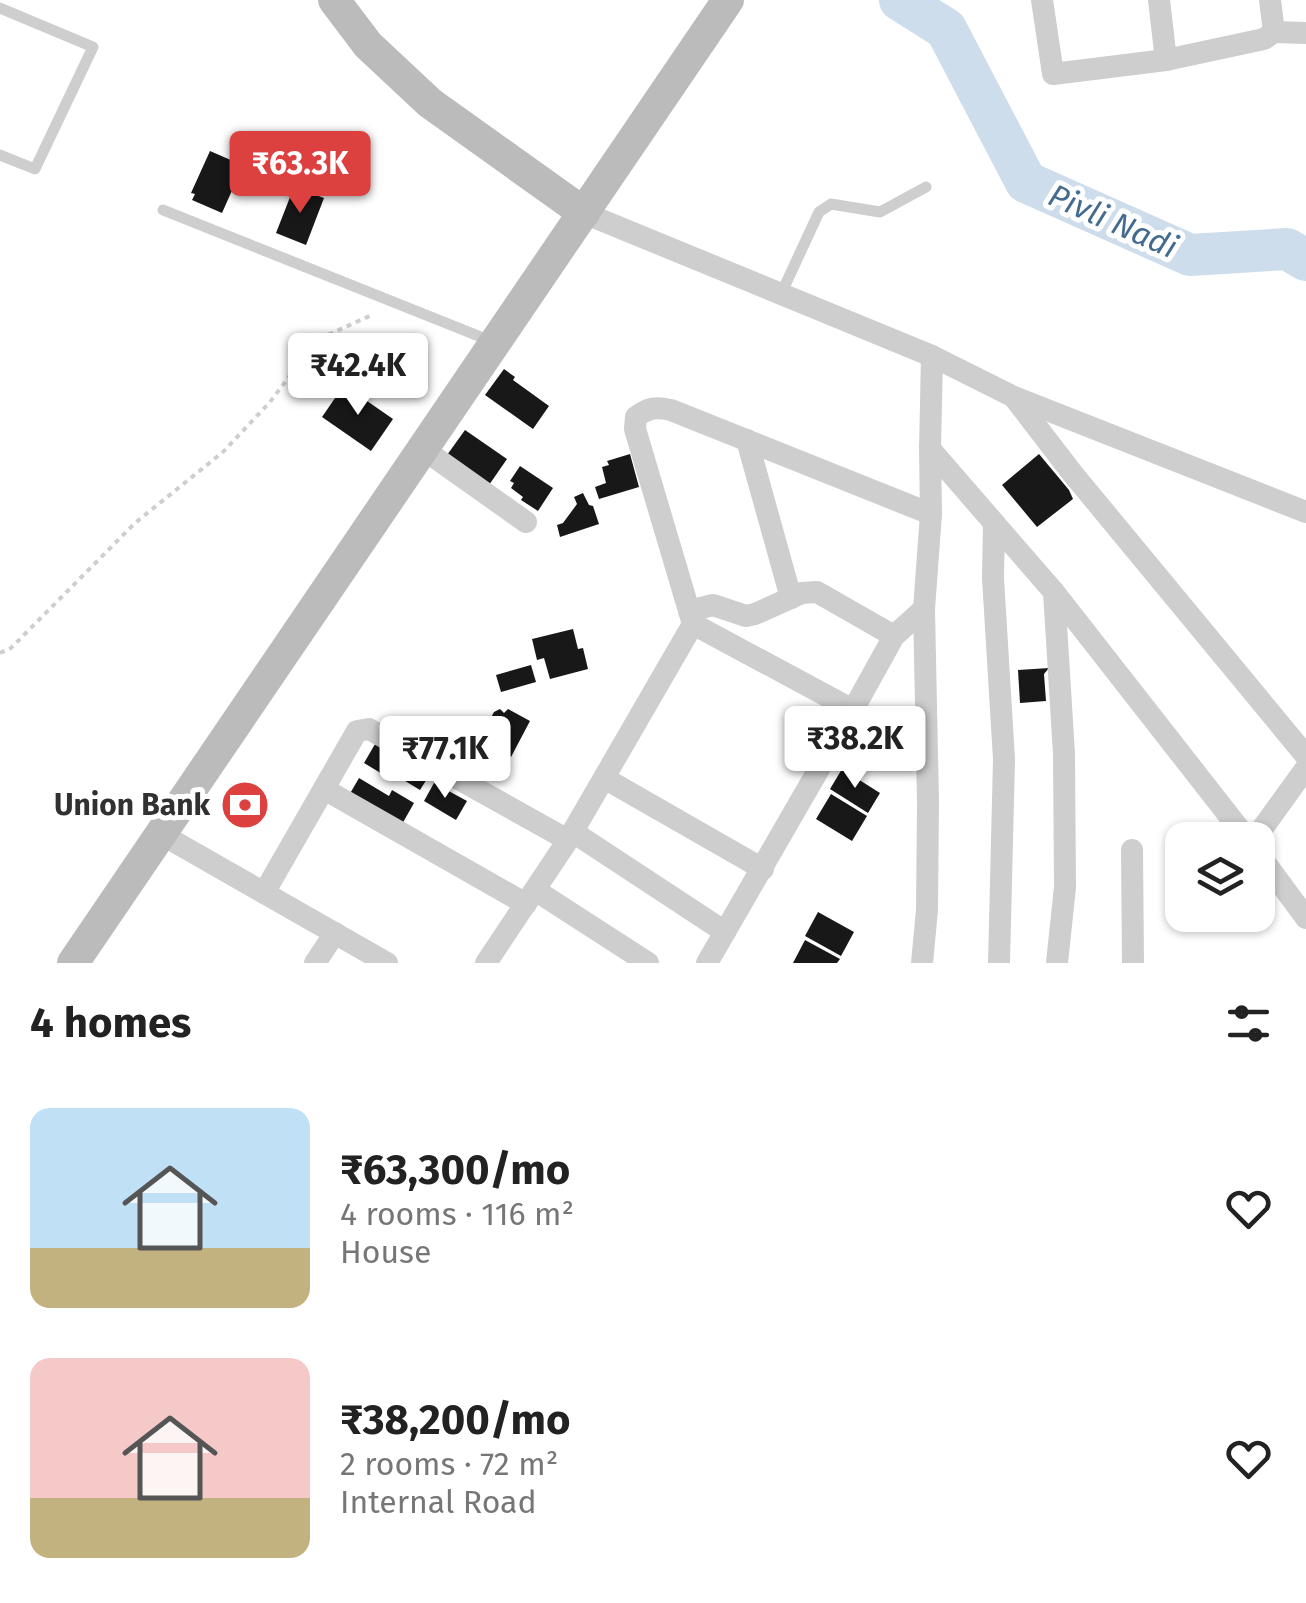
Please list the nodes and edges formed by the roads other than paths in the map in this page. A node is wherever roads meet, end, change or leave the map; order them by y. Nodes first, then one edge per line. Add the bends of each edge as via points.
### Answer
1 (334, 0) edge
2 (728, 0) edge
3 (1042, 0) edge
4 (1159, 0) edge
5 (1270, 0) edge
6 (0, 8) edge
7 (1274, 32) junction
8 (1306, 33) edge
9 (1166, 60) junction
10 (0, 154) edge
11 (926, 187) dead end
12 (163, 210) dead end
13 (584, 212) junction
14 (781, 294) junction
15 (495, 342) junction
16 (932, 356) junction
17 (1014, 397) junction
18 (746, 440) junction
19 (423, 449) junction
20 (930, 449) junction
21 (1306, 512) edge
22 (931, 514) junction
23 (526, 522) dead end
24 (994, 522) junction
25 (1054, 592) junction
26 (790, 598) junction
27 (924, 609) junction
28 (690, 618) junction
29 (894, 636) junction
30 (853, 710) junction
31 (1306, 756) edge
32 (1306, 768) edge
33 (604, 778) junction
34 (324, 789) junction
35 (1237, 822) edge
36 (1265, 822) edge
37 (161, 834) junction
38 (570, 836) junction
39 (1132, 850) dead end
40 (763, 869) junction
41 (1275, 875) edge
42 (264, 893) junction
43 (530, 897) junction
44 (1306, 918) edge
45 (726, 932) junction
46 (336, 933) junction
47 (73, 963) edge
48 (315, 963) edge
49 (388, 963) edge
50 (486, 963) edge
51 (648, 963) edge
52 (707, 963) edge
53 (922, 963) edge
54 (999, 963) edge
55 (1057, 963) edge
56 (1134, 963) edge

1 - 13 street via 368,44 430,103
2 - 13 street
3 - 9 street via 1054,74
4 - 9 street
5 - 7 street
6 - 10 lane via 93,48 35,169
7 - 8 street
7 - 9 street
11 - 14 lane via 880,212 824,207
12 - 15 lane
13 - 14 street
13 - 15 street
14 - 16 street
15 - 19 street
16 - 17 street
16 - 20 street
17 - 21 street
17 - 31 street
18 - 22 street
18 - 26 street
18 - 28 street via 671,410 657,407 636,416
19 - 23 street
19 - 37 street
20 - 22 street
20 - 24 street
22 - 27 street
24 - 25 street
24 - 54 street via 1004,759
25 - 35 street
25 - 55 street via 1065,888
26 - 28 street via 746,616 713,606
26 - 29 street via 817,592
27 - 29 street
27 - 53 street via 928,910
28 - 30 street
28 - 33 street
29 - 30 street
30 - 40 street
32 - 36 street
33 - 38 street
33 - 40 street
34 - 38 street via 357,731 369,729
34 - 42 street
34 - 43 street
37 - 42 street
37 - 47 street
38 - 43 street
38 - 45 street
39 - 56 street
40 - 45 street
41 - 44 street
42 - 46 street
43 - 50 street
43 - 51 street
45 - 52 street
46 - 48 street
46 - 49 street

